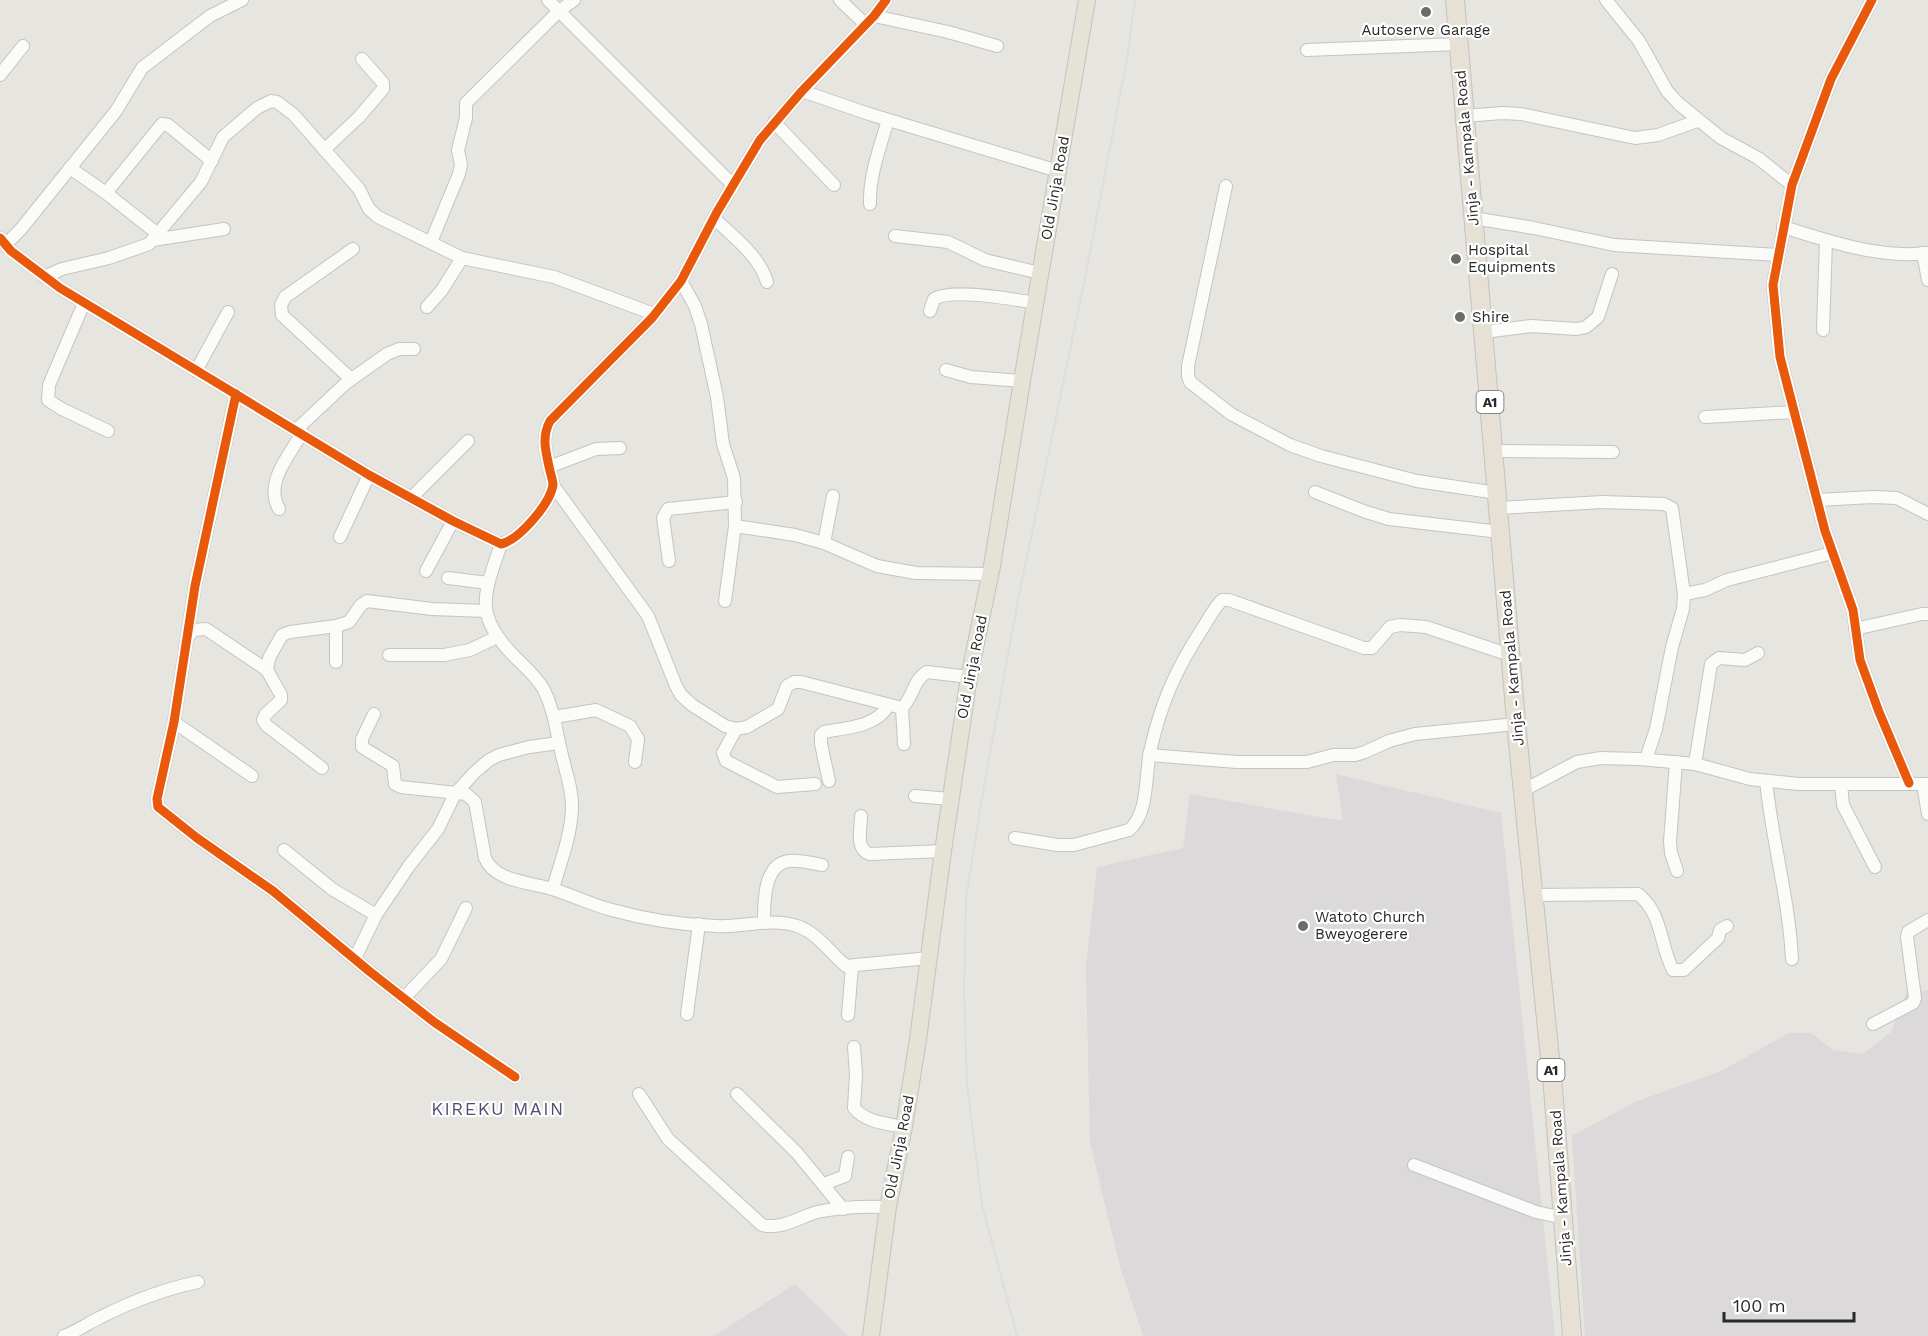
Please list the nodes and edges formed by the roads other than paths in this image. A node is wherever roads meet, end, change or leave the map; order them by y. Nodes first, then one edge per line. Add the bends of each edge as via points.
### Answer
1 (242, 0) edge
2 (548, 0) edge
3 (574, 0) edge
4 (840, 0) edge
5 (885, 0) edge
6 (1087, 0) edge
7 (1455, 0) edge
8 (1606, 0) edge
9 (1872, 0) edge
10 (560, 11) junction
11 (870, 20) junction
12 (1458, 44) junction
13 (23, 46) dead end
14 (997, 46) dead end
15 (1307, 50) dead end
16 (362, 59) dead end
17 (0, 75) edge
18 (802, 91) junction
19 (1464, 116) junction
20 (888, 120) junction
21 (1697, 121) junction
22 (774, 122) junction
23 (324, 150) junction
24 (212, 161) junction
25 (70, 168) junction
26 (1058, 171) junction
27 (733, 185) junction
28 (834, 185) dead end
29 (1792, 185) junction
30 (1226, 186) dead end
31 (106, 193) junction
32 (870, 204) dead end
33 (714, 218) junction
34 (1473, 218) junction
35 (1783, 227) junction
36 (224, 229) dead end
37 (895, 236) dead end
38 (156, 237) junction
39 (1826, 240) junction
40 (3, 241) edge
41 (431, 242) junction
42 (352, 249) dead end
43 (1925, 253) edge
44 (1778, 255) junction
45 (462, 258) junction
46 (1040, 273) junction
47 (1612, 274) dead end
48 (44, 277) junction
49 (1928, 280) edge
50 (681, 281) junction
51 (767, 282) dead end
52 (84, 303) junction
53 (1035, 303) junction
54 (427, 307) dead end
55 (930, 311) dead end
56 (228, 312) dead end
57 (654, 314) junction
58 (1823, 330) dead end
59 (1484, 332) junction
60 (414, 349) dead end
61 (946, 370) dead end
62 (196, 371) junction
63 (351, 379) junction
64 (1022, 381) junction
65 (236, 394) junction
66 (1794, 412) junction
67 (1705, 417) dead end
68 (108, 431) dead end
69 (299, 432) junction
70 (468, 441) dead end
71 (620, 448) dead end
72 (1494, 451) junction
73 (1613, 452) dead end
74 (549, 467) junction
75 (369, 475) junction
76 (553, 485) junction
77 (1316, 492) dead end
78 (833, 496) dead end
79 (412, 497) junction
80 (1498, 500) junction
81 (1817, 500) junction
82 (736, 502) junction
83 (279, 509) dead end
84 (1928, 514) edge
85 (453, 521) junction
86 (735, 526) junction
87 (1500, 532) junction
88 (340, 537) dead end
89 (824, 543) junction
90 (501, 544) junction
91 (1832, 553) junction
92 (669, 561) dead end
93 (426, 571) dead end
94 (990, 574) junction
95 (448, 578) dead end
96 (488, 583) junction
97 (1684, 594) junction
98 (725, 601) dead end
99 (486, 611) junction
100 (1928, 614) edge
101 (336, 626) junction
102 (1856, 629) junction
103 (496, 637) junction
104 (188, 638) junction
105 (1758, 653) dead end
106 (389, 655) dead end
107 (1510, 655) junction
108 (336, 662) dead end
109 (267, 670) junction
110 (969, 677) junction
111 (888, 706) junction
112 (902, 708) junction
113 (374, 714) dead end
114 (555, 717) junction
115 (174, 722) junction
116 (1516, 724) junction
117 (736, 729) junction
118 (559, 743) junction
119 (904, 744) dead end
120 (1149, 755) junction
121 (1646, 759) junction
122 (636, 762) dead end
123 (1676, 762) junction
124 (1695, 764) junction
125 (322, 768) dead end
126 (252, 776) dead end
127 (829, 781) dead end
128 (1766, 781) junction
129 (1910, 783) junction
130 (815, 784) dead end
131 (1841, 784) junction
132 (1926, 784) edge
133 (1524, 790) junction
134 (455, 794) junction
135 (915, 796) dead end
136 (950, 799) junction
137 (1928, 814) edge
138 (861, 816) dead end
139 (1016, 838) dead end
140 (284, 850) dead end
141 (943, 851) junction
142 (822, 865) dead end
143 (1875, 867) dead end
144 (1677, 871) dead end
145 (553, 889) junction
146 (1533, 895) junction
147 (466, 908) dead end
148 (376, 915) junction
149 (1928, 920) edge
150 (764, 922) junction
151 (699, 924) junction
152 (1726, 926) dead end
153 (355, 958) junction
154 (929, 958) junction
155 (1792, 959) dead end
156 (852, 966) junction
157 (404, 998) junction
158 (687, 1014) dead end
159 (848, 1016) dead end
160 (1873, 1024) dead end
161 (854, 1047) dead end
162 (515, 1077) dead end
163 (639, 1094) dead end
164 (737, 1094) dead end
165 (904, 1127) junction
166 (848, 1157) dead end
167 (1414, 1165) dead end
168 (824, 1184) junction
169 (888, 1207) junction
170 (843, 1209) junction
171 (1564, 1218) junction
172 (198, 1282) dead end
173 (64, 1336) edge
174 (871, 1336) edge
175 (1572, 1336) edge

1 - 25 street via 210,16 142,68 116,111
2 - 10 street
3 - 10 street
4 - 11 street
5 - 11 street
6 - 26 main road, Old Jinja Road
7 - 12 highway, Jinja - Kampala Road / A1
8 - 21 street via 1639,41 1667,92
9 - 29 street via 1831,79
10 - 27 street
10 - 41 street via 466,103 458,150 459,174
11 - 14 street via 948,32
11 - 18 street
12 - 15 street
12 - 19 highway, Jinja - Kampala Road / A1
13 - 17 street
16 - 23 street via 383,89
18 - 20 street
18 - 22 street
19 - 21 street via 1521,114 1635,138 1658,135
19 - 34 highway, Jinja - Kampala Road / A1
20 - 26 street
20 - 32 street via 869,189
21 - 29 street via 1758,158
22 - 27 street
22 - 28 street
23 - 24 street via 294,115 271,101 227,132
23 - 41 street via 359,189 374,214
24 - 31 street via 162,124
24 - 38 street via 201,182
25 - 31 street
25 - 40 street
26 - 46 main road, Old Jinja Road
27 - 33 street
29 - 35 street
30 - 80 street via 1188,366 1190,382 1231,414 1290,445
31 - 38 street
33 - 50 street
33 - 51 street via 757,261
34 - 44 street via 1614,245
34 - 59 highway, Jinja - Kampala Road / A1
35 - 39 street
35 - 44 street
36 - 38 street
37 - 46 street via 948,242 986,260
38 - 48 street via 146,246
39 - 43 street via 1893,254
39 - 58 street
40 - 48 street
41 - 45 street
42 - 63 street via 285,297 281,311
43 - 49 street
44 - 66 street via 1773,285 1780,357
45 - 54 street
45 - 57 street via 554,277
46 - 53 main road, Old Jinja Road
47 - 59 street via 1598,317 1586,327 1531,326
48 - 52 street
50 - 57 street
50 - 82 street via 702,324 723,444 733,470
52 - 62 street
52 - 68 street via 49,385 48,400
53 - 55 street via 951,294 934,299
53 - 64 main road, Old Jinja Road
56 - 62 street
57 - 74 street via 550,421 543,442
59 - 72 highway, Jinja - Kampala Road / A1
60 - 63 street via 392,351
61 - 64 street via 971,377
62 - 65 street
63 - 69 street
64 - 94 main road, Old Jinja Road
65 - 69 street
65 - 104 street via 195,585
66 - 67 street
66 - 81 street
69 - 75 street
69 - 83 street via 276,479 273,492
70 - 79 street
71 - 74 street via 596,449
72 - 73 street
72 - 80 highway, Jinja - Kampala Road / A1
74 - 76 street
75 - 79 street
75 - 88 street
76 - 90 street via 531,521 508,543
76 - 117 street via 648,616 681,695 725,726
77 - 87 street via 1389,519
78 - 89 street
79 - 85 street
80 - 87 highway, Jinja - Kampala Road / A1
80 - 97 street via 1669,506 1674,515
81 - 84 street via 1897,498
81 - 91 street
82 - 86 street
82 - 92 street via 668,509 663,518
85 - 90 street
85 - 93 street
86 - 89 street
86 - 98 street
87 - 107 highway, Jinja - Kampala Road / A1
89 - 94 street via 877,566 922,573
90 - 96 street
91 - 97 street
91 - 102 street via 1848,592
94 - 110 main road, Old Jinja Road
95 - 96 street
96 - 99 street
97 - 121 street via 1680,625
99 - 101 street via 367,601 349,622
99 - 103 street
100 - 102 street
101 - 108 street
101 - 109 street via 282,635 268,658
102 - 129 street via 1864,674
103 - 106 street via 470,650 444,655
103 - 114 street via 535,677
104 - 109 street via 194,630 207,629
104 - 115 street
105 - 124 street via 1745,660 1719,658 1711,664
107 - 116 highway, Jinja - Kampala Road / A1
107 - 120 street via 1413,626 1390,627 1372,648 1364,648 1222,600 1188,650 1166,693
109 - 125 street via 281,700 263,720
110 - 112 street via 927,672
110 - 136 main road, Old Jinja Road
111 - 112 street
111 - 117 street via 794,682 787,686 778,710
111 - 127 street via 872,720 821,735
112 - 119 street
113 - 134 street via 362,747 393,766 395,784
114 - 118 street
114 - 122 street via 596,710 630,726 638,739
115 - 126 street
115 - 153 street via 158,807 273,891
116 - 120 street via 1415,734 1365,753 1307,762 1237,762
116 - 133 highway, Jinja - Kampala Road / A1
117 - 130 street via 723,753 726,761 777,787
118 - 134 street via 529,747 489,760
118 - 145 street via 573,808
120 - 139 street via 1145,794 1137,820 1129,830 1074,844
121 - 123 street
121 - 133 street via 1588,759
123 - 124 street
123 - 144 street via 1670,842
124 - 128 street
128 - 131 street
128 - 155 street
129 - 131 street
129 - 132 street
131 - 143 street via 1843,804
132 - 137 street
133 - 146 highway, Jinja - Kampala Road / A1
134 - 145 street via 466,794 475,802 485,858 493,870
134 - 148 street via 438,829
135 - 136 street
136 - 141 main road, Old Jinja Road
138 - 141 street via 864,853
140 - 148 street via 333,889
141 - 154 main road, Old Jinja Road
142 - 150 street via 788,861 777,865 764,899
145 - 151 street via 611,910
146 - 152 street via 1638,894 1654,911 1673,970 1684,970
146 - 171 highway, Jinja - Kampala Road / A1
147 - 157 street via 441,959
148 - 153 street
149 - 160 street via 1908,932 1907,937 1913,1003
150 - 151 street via 735,926
150 - 156 street via 804,929 846,966
151 - 158 street
153 - 157 street
154 - 156 street
154 - 165 main road, Old Jinja Road
156 - 159 street
157 - 162 street
161 - 165 street via 854,1108 859,1115
163 - 170 street via 668,1139 762,1225 770,1227
164 - 168 street
165 - 169 main road, Old Jinja Road
166 - 168 street via 845,1176
167 - 171 street via 1536,1212
168 - 170 street
169 - 170 street
169 - 174 main road, Old Jinja Road
171 - 175 highway, Jinja - Kampala Road / A1
172 - 173 street via 141,1299

